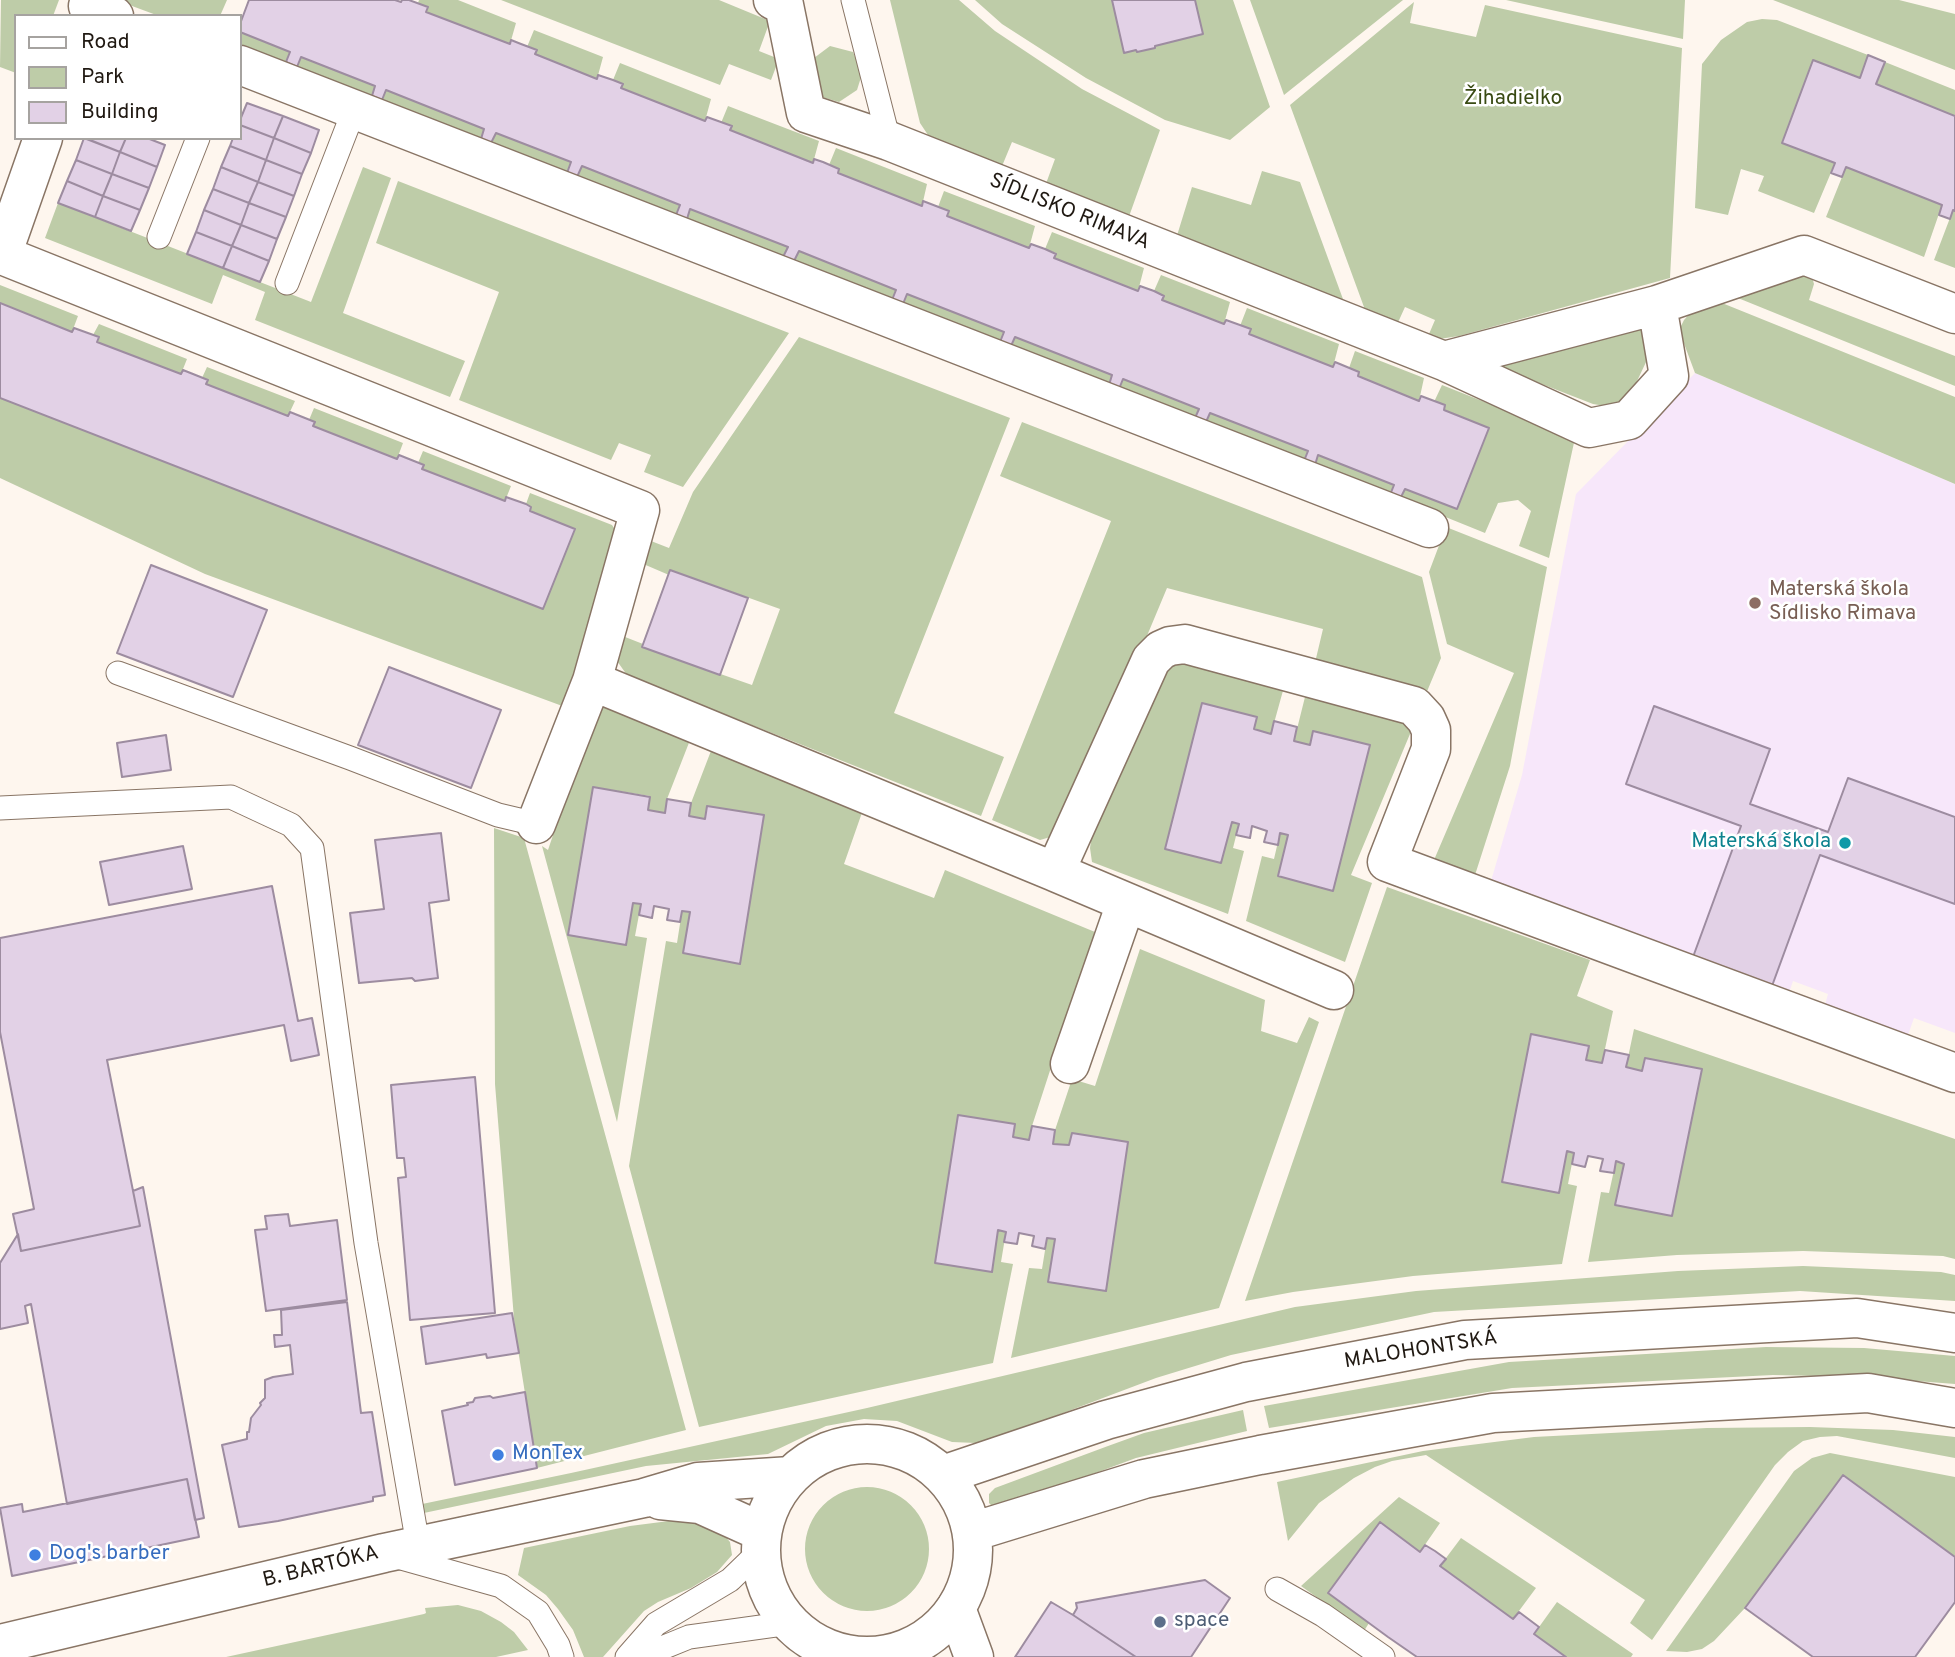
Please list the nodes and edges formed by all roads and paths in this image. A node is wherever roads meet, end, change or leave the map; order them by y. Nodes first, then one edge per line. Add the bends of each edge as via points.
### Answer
1 (773, 0) edge
2 (853, 0) edge
3 (242, 66) edge
4 (354, 110) junction
5 (42, 140) edge
6 (197, 140) edge
7 (889, 141) junction
8 (159, 237) dead end
9 (287, 283) dead end
10 (1657, 305) junction
11 (1955, 314) edge
12 (1444, 362) junction
13 (1429, 528) dead end
14 (118, 673) dead end
15 (592, 681) junction
16 (0, 807) edge
17 (536, 824) joint
18 (1055, 872) junction
19 (1126, 903) junction
20 (1334, 990) dead end
21 (1070, 1065) dead end
22 (1955, 1073) edge
23 (1955, 1334) edge
24 (1955, 1408) edge
25 (943, 1475) junction
26 (791, 1476) junction
27 (644, 1498) junction
28 (972, 1532) junction
29 (761, 1542) junction
30 (401, 1549) junction
31 (1277, 1589) dead end
32 (956, 1608) junction
33 (790, 1623) junction
34 (1, 1641) edge
35 (893, 1656) edge
36 (562, 1657) edge
37 (627, 1657) edge
38 (640, 1657) edge
39 (974, 1657) edge
40 (1383, 1657) edge

1 - 7 street, SÍDLISKO RIMAVA via 784,5 806,113
2 - 7 lane
3 - 4 street
4 - 9 lane
4 - 13 street
5 - 15 street via 2,255 640,510
6 - 8 lane
7 - 12 street, SÍDLISKO RIMAVA
10 - 11 street via 1804,255
10 - 12 street
10 - 12 street, SÍDLISKO RIMAVA via 1669,376 1629,420 1589,428
14 - 17 lane via 498,815
15 - 17 street
15 - 18 street
16 - 30 lane via 231,797 291,825 312,848 366,1243
18 - 19 street
18 - 22 street via 1151,660 1160,650 1185,644 1414,706 1431,730 1432,749 1387,862
19 - 20 street
19 - 21 street
23 - 25 street, MALOHONTSKÁ via 1857,1318 1465,1340 1246,1382 1106,1420
24 - 28 street via 1868,1393 1493,1413 1144,1479
25 - 26 street via 916,1455 884,1445 850,1445 818,1456
25 - 28 street via 962,1502
26 - 27 street, B. BARTÓKA via 698,1482
26 - 29 street via 772,1502
27 - 29 street, B. BARTÓKA via 700,1504
27 - 30 street, B. BARTÓKA
28 - 32 street via 972,1572
29 - 33 street via 768,1590
29 - 37 lane via 730,1580 656,1624
30 - 34 street, B. BARTÓKA
30 - 36 lane via 501,1586 538,1612
31 - 40 lane
32 - 35 street via 928,1638
32 - 39 street
33 - 35 street via 819,1646 854,1656
33 - 38 lane via 689,1637

